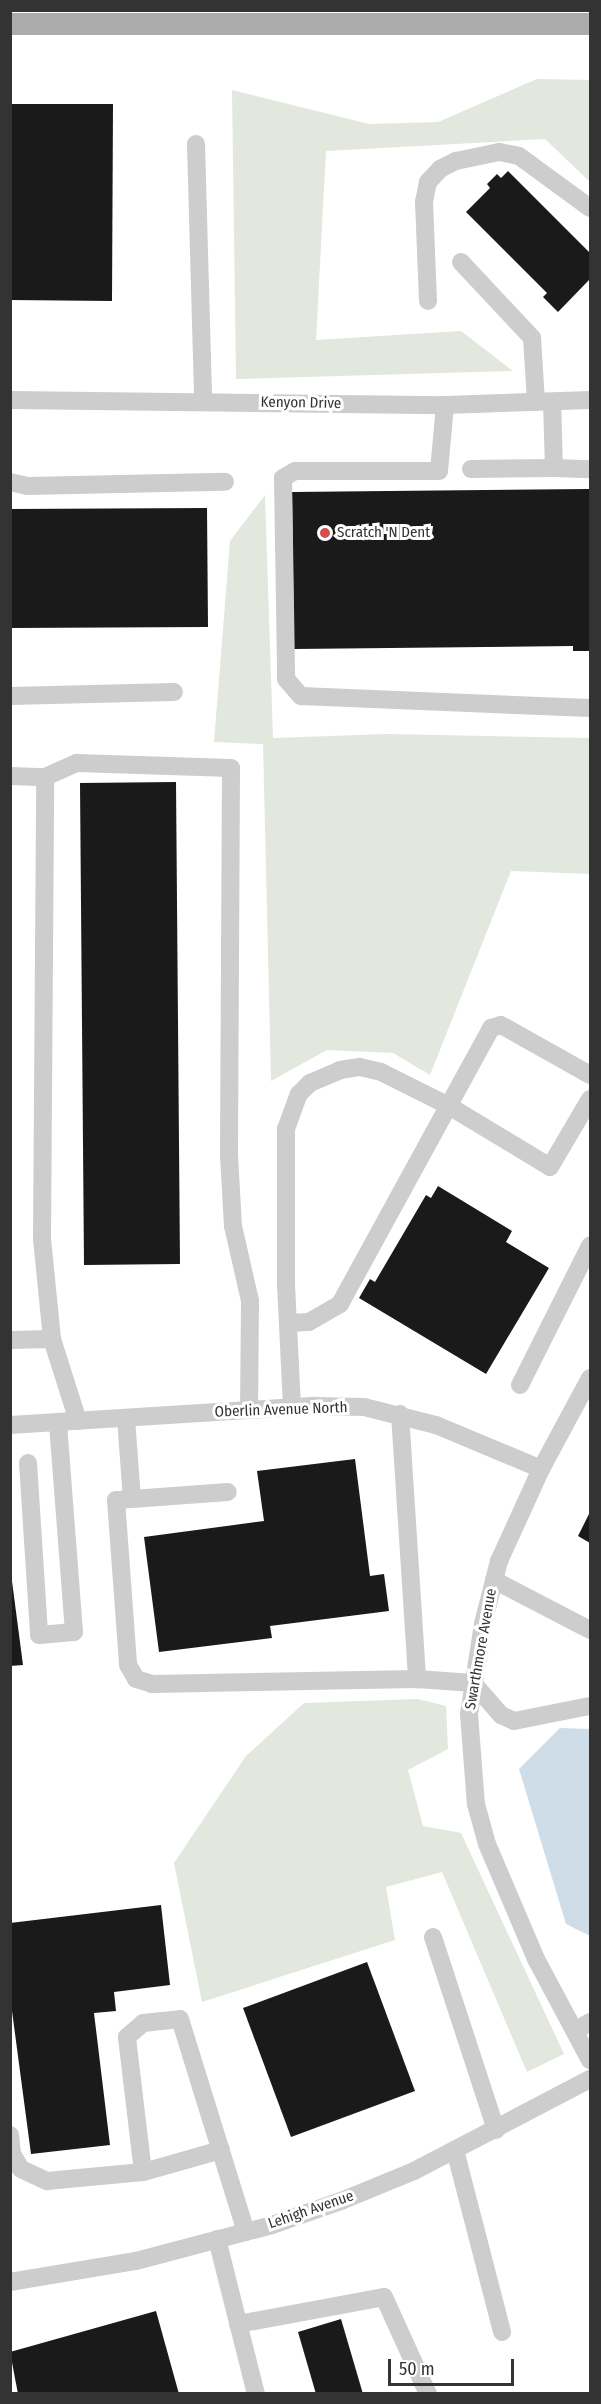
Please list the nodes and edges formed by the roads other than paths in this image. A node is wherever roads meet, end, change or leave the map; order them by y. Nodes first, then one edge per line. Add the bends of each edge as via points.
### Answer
1 (172, 17) edge
2 (10, 24) edge
3 (591, 24) edge
4 (196, 144) dead end
5 (591, 208) edge
6 (461, 262) dead end
7 (428, 301) dead end
8 (10, 400) edge
9 (591, 400) edge
10 (203, 402) junction
11 (544, 402) junction
12 (445, 405) junction
13 (554, 468) junction
14 (471, 469) dead end
15 (591, 469) edge
16 (10, 482) edge
17 (225, 482) dead end
18 (174, 692) dead end
19 (10, 696) edge
20 (591, 708) edge
21 (10, 776) edge
22 (45, 777) junction
23 (591, 1075) edge
24 (591, 1099) edge
25 (449, 1106) junction
26 (591, 1246) edge
27 (288, 1323) junction
28 (52, 1338) junction
29 (10, 1340) edge
30 (591, 1378) edge
31 (520, 1385) dead end
32 (292, 1407) junction
33 (249, 1410) junction
34 (400, 1414) junction
35 (126, 1418) junction
36 (78, 1421) junction
37 (58, 1423) junction
38 (10, 1425) edge
39 (28, 1463) dead end
40 (541, 1469) junction
41 (228, 1492) dead end
42 (132, 1499) junction
43 (494, 1580) junction
44 (591, 1630) edge
45 (417, 1679) junction
46 (474, 1683) junction
47 (591, 1706) edge
48 (433, 1937) dead end
49 (583, 2026) edge
50 (591, 2060) edge
51 (591, 2079) edge
52 (496, 2130) junction
53 (10, 2135) edge
54 (221, 2150) junction
55 (456, 2150) junction
56 (144, 2172) junction
57 (246, 2232) junction
58 (217, 2239) junction
59 (10, 2282) edge
60 (238, 2324) junction
61 (502, 2332) dead end
62 (256, 2394) edge
63 (428, 2394) edge

1 - 2 main road
1 - 3 main road
4 - 10 street
5 - 7 street via 519,156 499,152 456,161 440,169 428,182 424,202
6 - 11 street via 532,338
8 - 10 street, Kenyon Drive
9 - 11 street, Kenyon Drive
10 - 12 street, Kenyon Drive
11 - 12 street, Kenyon Drive
11 - 13 street
12 - 20 street via 439,471 295,471 283,478 286,679 301,696
13 - 14 street
13 - 15 street
16 - 17 street via 27,486
18 - 19 street
21 - 22 street
22 - 28 street via 42,1239
22 - 33 street via 77,763 231,768 229,1155 233,1226 250,1301
23 - 25 street via 495,1024
24 - 25 street via 550,1167
25 - 27 street via 340,1304 309,1322
25 - 27 street via 381,1072 360,1067 326,1074 299,1094 286,1130
26 - 31 street
27 - 32 street
28 - 29 street
28 - 36 street
30 - 40 street, Swarthmore Avenue
32 - 33 street, Oberlin Avenue North
32 - 34 street, Oberlin Avenue North via 364,1407
33 - 35 street, Oberlin Avenue North
34 - 40 street, Oberlin Avenue North
34 - 45 street
35 - 36 street, Oberlin Avenue North
35 - 42 street
36 - 37 street, Oberlin Avenue North
37 - 38 street, Oberlin Avenue North
37 - 39 street via 74,1632 39,1635
40 - 43 street, Swarthmore Avenue
41 - 42 street
42 - 45 street via 116,1500 128,1665 136,1679 152,1684
43 - 44 street
43 - 46 street, Swarthmore Avenue
45 - 46 street
46 - 47 street via 501,1715 514,1721
46 - 49 street, Swarthmore Avenue via 469,1714 476,1804 487,1844 536,1959
48 - 52 street
49 - 50 street, Swarthmore Avenue
51 - 52 street, Lehigh Avenue
52 - 55 street, Lehigh Avenue
53 - 56 street via 12,2154 21,2169 47,2181
54 - 56 street
54 - 56 street via 180,2019 143,2023 127,2037
54 - 57 street
55 - 57 street, Lehigh Avenue via 341,2201
55 - 61 street
57 - 58 street, Lehigh Avenue
58 - 59 street, Lehigh Avenue via 136,2261
58 - 60 street
60 - 62 street
60 - 63 street via 384,2297

